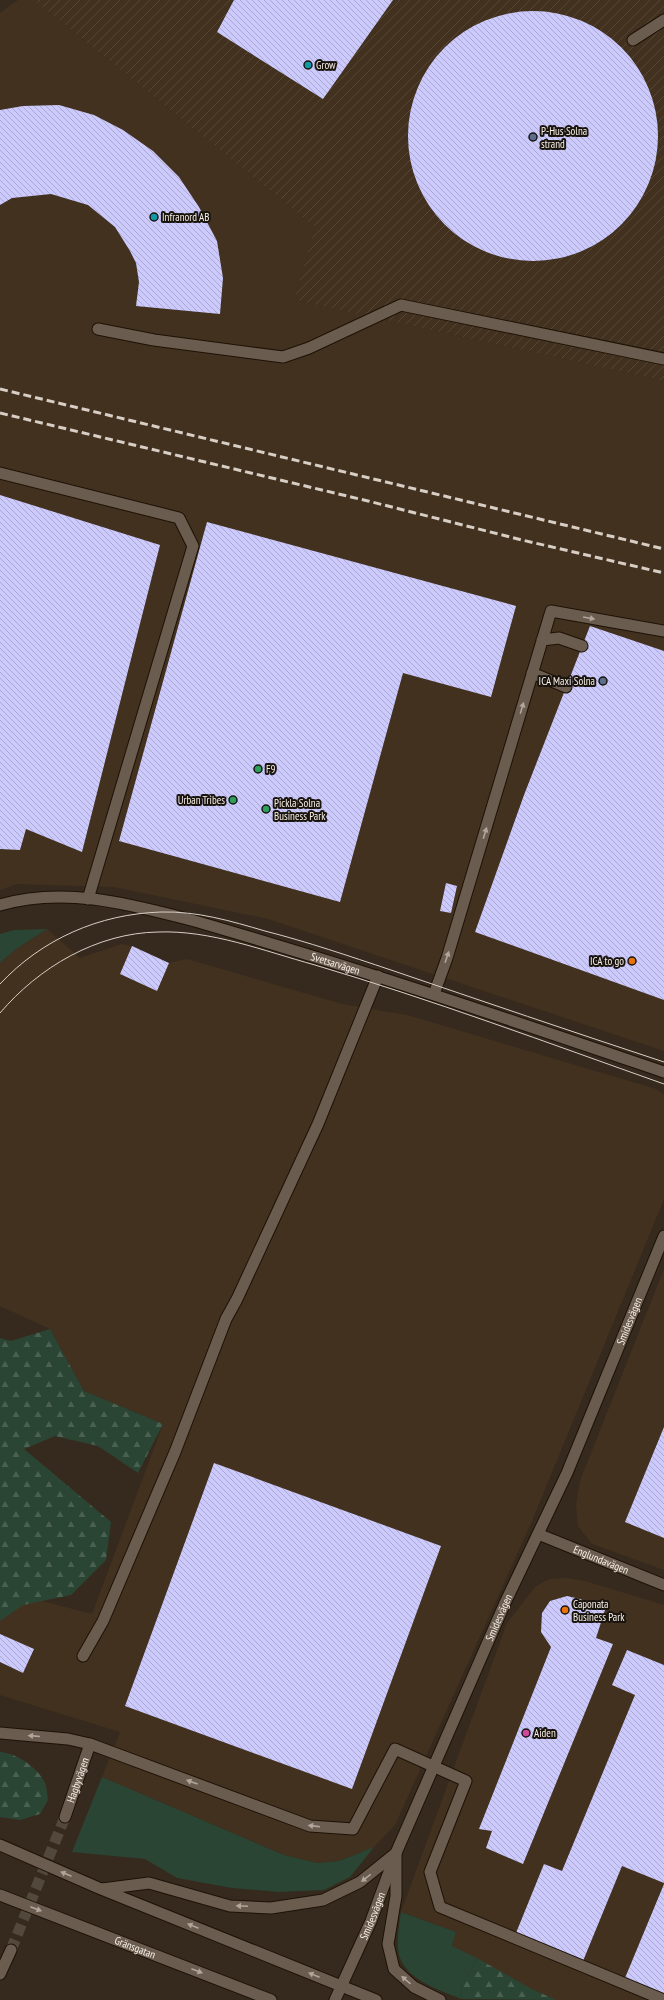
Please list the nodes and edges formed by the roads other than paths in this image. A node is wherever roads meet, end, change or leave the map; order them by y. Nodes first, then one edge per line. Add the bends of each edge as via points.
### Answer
1 (664, 20) edge
2 (633, 40) dead end
3 (98, 329) dead end
4 (664, 359) edge
5 (0, 473) edge
6 (664, 631) edge
7 (542, 640) junction
8 (582, 646) dead end
9 (532, 673) junction
10 (566, 687) dead end
11 (88, 899) junction
12 (0, 905) edge
13 (378, 976) junction
14 (434, 994) junction
15 (664, 1072) edge
16 (664, 1236) edge
17 (538, 1534) junction
18 (664, 1585) edge
19 (83, 1656) dead end
20 (0, 1733) edge
21 (90, 1744) junction
22 (433, 1765) junction
23 (65, 1817) tunnel mouth
24 (0, 1845) edge
25 (396, 1853) junction
26 (101, 1889) junction
27 (0, 1895) edge
28 (11, 1950) tunnel mouth
29 (0, 1974) edge
30 (340, 1986) junction
31 (271, 2000) edge
32 (334, 2000) edge
33 (376, 2000) edge
34 (440, 2000) edge
35 (664, 2000) edge

1 - 2 street
3 - 4 street via 154,340 283,357 309,348 401,304
5 - 11 street via 179,518 193,546
7 -> 6 street via 551,611
7 - 8 street via 559,638
7 - 9 street
9 - 10 street
14 -> 9 street
11 - 12 street, Svetsarvägen via 21,899
11 - 13 street, Svetsarvägen via 123,903 168,914
13 - 14 street, Svetsarvägen
13 - 19 street via 318,1124 238,1299 226,1319 175,1452 106,1614
14 - 15 street, Svetsarvägen
16 - 17 street, Smidesvägen via 567,1473
17 - 18 street, Englundavägen
17 - 22 street, Smidesvägen
21 -> 20 street via 68,1739
22 -> 21 street via 395,1748 353,1829 310,1826
21 - 23 street, Hagbyvägen
22 - 25 street, Smidesvägen
22 - 35 street via 466,1781 430,1872 440,1907
26 -> 24 street
25 -> 26 street via 360,1882 324,1900 271,1908 230,1906 149,1883
25 - 30 street, Smidesvägen via 371,1921
34 -> 25 street via 414,1987 394,1969 388,1944 396,1896
30 -> 26 street
27 -> 31 street, Gränsgatan
28 - 29 street
30 - 32 street, Smidesvägen
30 - 33 street

